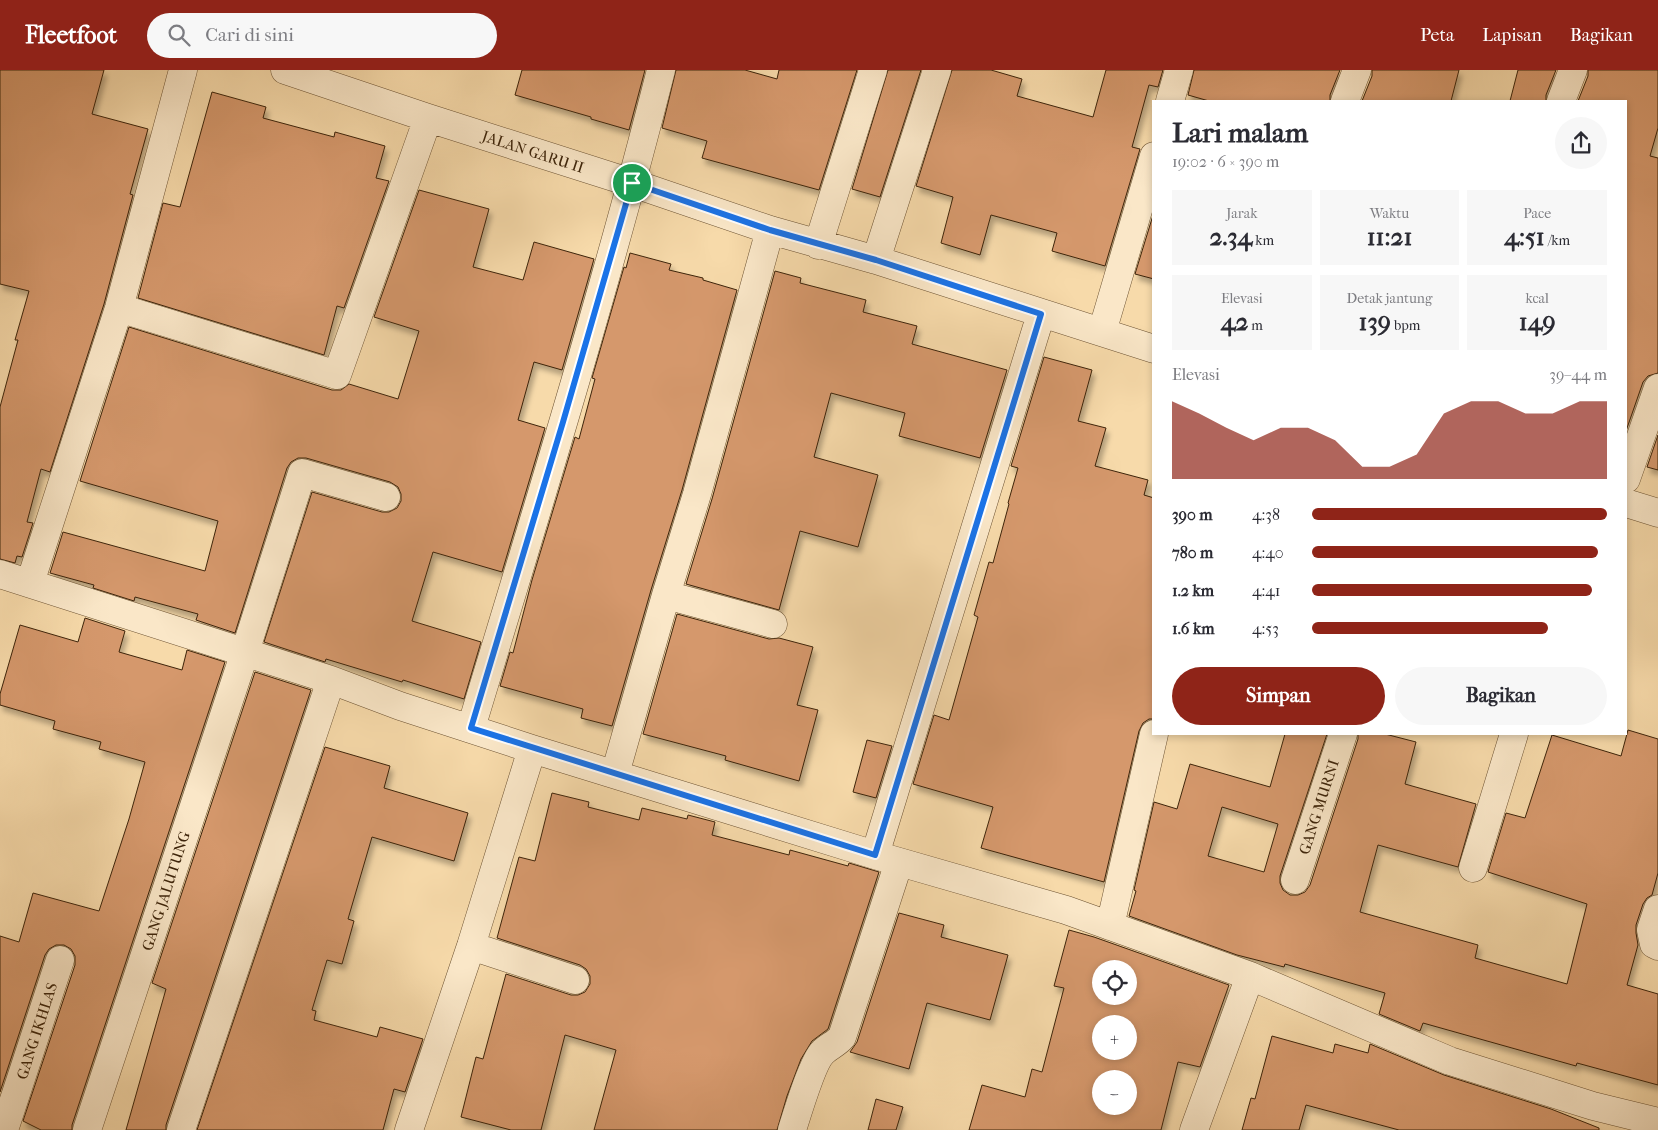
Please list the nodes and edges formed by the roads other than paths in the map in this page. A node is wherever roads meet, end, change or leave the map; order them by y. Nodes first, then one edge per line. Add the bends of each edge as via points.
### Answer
1 (183, 70) edge
2 (285, 70) edge
3 (661, 70) edge
4 (873, 70) edge
5 (936, 70) edge
6 (1179, 70) edge
7 (1357, 70) edge
8 (1572, 70) edge
9 (1170, 100) edge
10 (1345, 100) edge
11 (1561, 100) edge
12 (428, 118) junction
13 (1152, 163) edge
14 (632, 183) junction
15 (770, 230) junction
16 (818, 245) junction
17 (876, 260) junction
18 (119, 308) junction
19 (1041, 314) junction
20 (1102, 332) junction
21 (1152, 348) edge
22 (1658, 388) edge
23 (1627, 476) edge
24 (386, 497) dead end
25 (1627, 503) edge
26 (1658, 513) edge
27 (0, 574) edge
28 (30, 583) junction
29 (666, 595) junction
30 (774, 624) dead end
31 (245, 652) junction
32 (331, 680) junction
33 (471, 728) junction
34 (1154, 735) edge
35 (1343, 735) edge
36 (1514, 735) edge
37 (532, 748) junction
38 (615, 774) junction
39 (887, 859) junction
40 (1473, 868) dead end
41 (1294, 880) dead end
42 (1658, 908) edge
43 (1110, 926) junction
44 (471, 946) junction
45 (1658, 946) edge
46 (60, 960) dead end
47 (1250, 976) junction
48 (576, 980) dead end
49 (1658, 1122) edge
50 (4, 1130) edge
51 (87, 1130) edge
52 (181, 1130) edge
53 (409, 1130) edge
54 (792, 1130) edge
55 (1194, 1130) edge

1 - 18 street
2 - 12 street, JALAN GARU II
3 - 14 street
4 - 16 street
5 - 17 street
6 - 9 street
7 - 10 street
8 - 11 street
12 - 14 street, JALAN GARU II
12 - 18 street via 337,375
13 - 20 street
14 - 15 street, JALAN GARU II
14 - 33 street
15 - 16 street, JALAN GARU II
15 - 29 street
16 - 17 street, JALAN GARU II
17 - 19 street, JALAN GARU II
18 - 28 street
19 - 20 street, JALAN GARU II
19 - 39 street
20 - 21 street, JALAN GARU II
22 - 23 street
24 - 31 street, GANG JALUTUNG via 302,473
25 - 26 street
27 - 28 street
28 - 31 street
29 - 30 street
29 - 38 street
31 - 32 street
31 - 51 street, GANG JALUTUNG
32 - 33 street
32 - 52 street
33 - 37 street
34 - 43 street
35 - 41 street, GANG MURNI
36 - 40 street
37 - 38 street
37 - 44 street
38 - 39 street
39 - 43 street via 1066,910
39 - 54 street via 842,1037 822,1052
42 - 45 street via 1651,930 1654,944
43 - 47 street
44 - 48 street
44 - 53 street
46 - 50 street, GANG IKHLAS
47 - 49 street via 1450,1062 1593,1106
47 - 55 street

